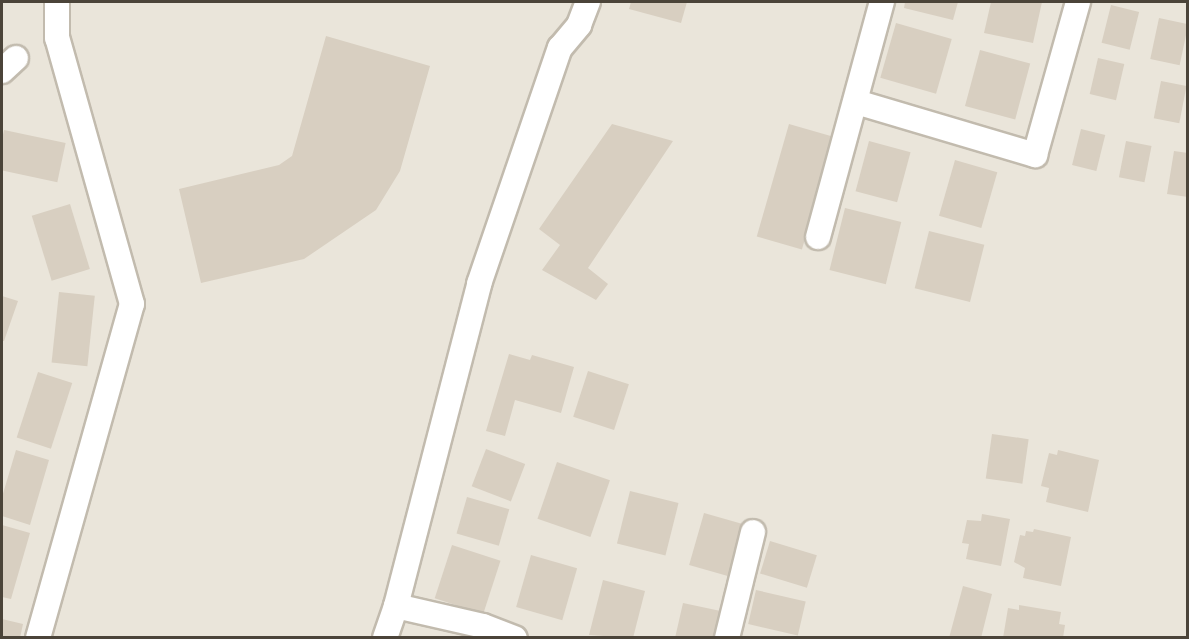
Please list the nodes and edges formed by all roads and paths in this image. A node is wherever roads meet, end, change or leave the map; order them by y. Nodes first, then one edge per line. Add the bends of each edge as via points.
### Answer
1 (57, 2) edge
2 (588, 2) edge
3 (882, 2) edge
4 (1078, 2) edge
5 (856, 102) junction
6 (818, 237) dead end
7 (753, 532) dead end
8 (396, 606) junction
9 (38, 638) edge
10 (385, 638) edge
11 (515, 638) edge
12 (727, 638) edge

1 - 9 street via 57,38 132,304
2 - 8 street via 579,25 560,48 479,284
3 - 5 street
4 - 5 street via 1035,155
5 - 6 street
7 - 12 street
8 - 10 street
8 - 11 street via 483,626

